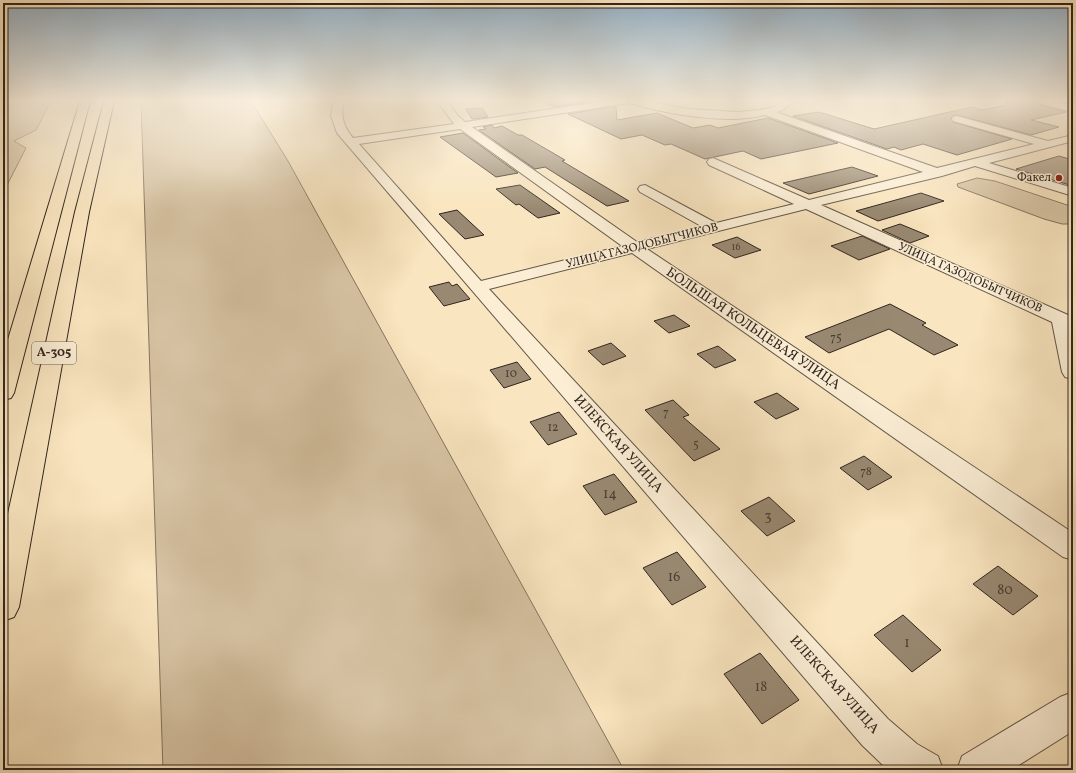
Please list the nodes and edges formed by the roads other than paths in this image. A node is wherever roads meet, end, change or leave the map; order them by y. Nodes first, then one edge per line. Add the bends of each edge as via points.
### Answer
1 (75, 137) edge
2 (100, 137) edge
3 (347, 137) edge
4 (385, 137) edge
5 (479, 137) edge
6 (837, 137) edge
7 (1020, 137) edge
8 (1073, 138) edge
9 (351, 142) junction
10 (1047, 145) junction
11 (1067, 150) dead end
12 (713, 162) dead end
13 (978, 162) junction
14 (938, 173) junction
15 (645, 189) dead end
16 (1073, 192) edge
17 (807, 205) junction
18 (714, 228) junction
19 (636, 248) junction
20 (478, 287) junction
21 (1073, 372) edge
22 (3, 393) edge
23 (1073, 548) edge
24 (3, 607) edge
25 (1073, 710) edge
26 (924, 770) edge
27 (976, 770) edge

1 - 22 highway, А-305
2 - 24 highway, А-305 via 82,212
3 - 9 street, ИЛЕКСКАЯ УЛИЦА
4 - 9 street
5 - 19 street, БОЛЬШАЯ КОЛЬЦЕВАЯ УЛИЦА
6 - 14 street
7 - 10 street
8 - 10 street, УЛИЦА ГАЗОДОБЫТЧИКОВ
9 - 20 street, ИЛЕКСКАЯ УЛИЦА
10 - 11 street
10 - 13 street, УЛИЦА ГАЗОДОБЫТЧИКОВ
12 - 17 street
13 - 14 street, УЛИЦА ГАЗОДОБЫТЧИКОВ
13 - 16 street
14 - 17 street, УЛИЦА ГАЗОДОБЫТЧИКОВ
15 - 18 street
17 - 18 street, УЛИЦА ГАЗОДОБЫТЧИКОВ
17 - 21 street, УЛИЦА ГАЗОДОБЫТЧИКОВ via 1061,319
18 - 19 street, УЛИЦА ГАЗОДОБЫТЧИКОВ
19 - 20 street, УЛИЦА ГАЗОДОБЫТЧИКОВ
19 - 23 street, БОЛЬШАЯ КОЛЬЦЕВАЯ УЛИЦА
20 - 26 street, ИЛЕКСКАЯ УЛИЦА via 875,732 903,758
25 - 27 street

